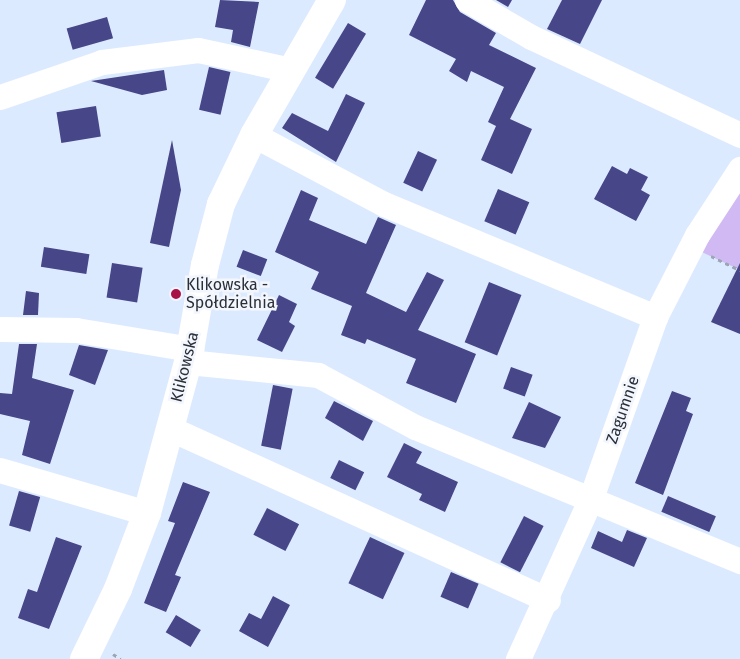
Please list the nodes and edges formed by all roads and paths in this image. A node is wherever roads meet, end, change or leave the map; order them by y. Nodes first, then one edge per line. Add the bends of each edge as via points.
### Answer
1 (332, 0) edge
2 (467, 0) edge
3 (291, 70) junction
4 (0, 96) edge
5 (254, 135) junction
6 (740, 135) edge
7 (740, 168) edge
8 (691, 247) junction
9 (740, 270) edge
10 (655, 318) junction
11 (0, 329) edge
12 (190, 355) junction
13 (169, 428) junction
14 (0, 470) edge
15 (591, 498) junction
16 (147, 513) junction
17 (740, 560) edge
18 (548, 600) junction
19 (84, 659) edge
20 (518, 659) edge

1 - 3 street, Klikowska
2 - 6 street via 531,37
3 - 4 street via 198,50 102,62
3 - 5 street, Klikowska
5 - 10 street via 384,204
5 - 12 street, Klikowska via 221,204 205,265
7 - 8 street, Zagumnie
8 - 9 path
8 - 10 street, Zagumnie
10 - 15 street, Zagumnie
11 - 12 street via 76,330
12 - 13 street, Klikowska
12 - 15 street via 318,375 414,427
13 - 16 street, Klikowska
13 - 18 street
14 - 16 street
15 - 17 street
15 - 18 street, Zagumnie
16 - 19 street, Klikowska via 118,590
18 - 20 street, Zagumnie

